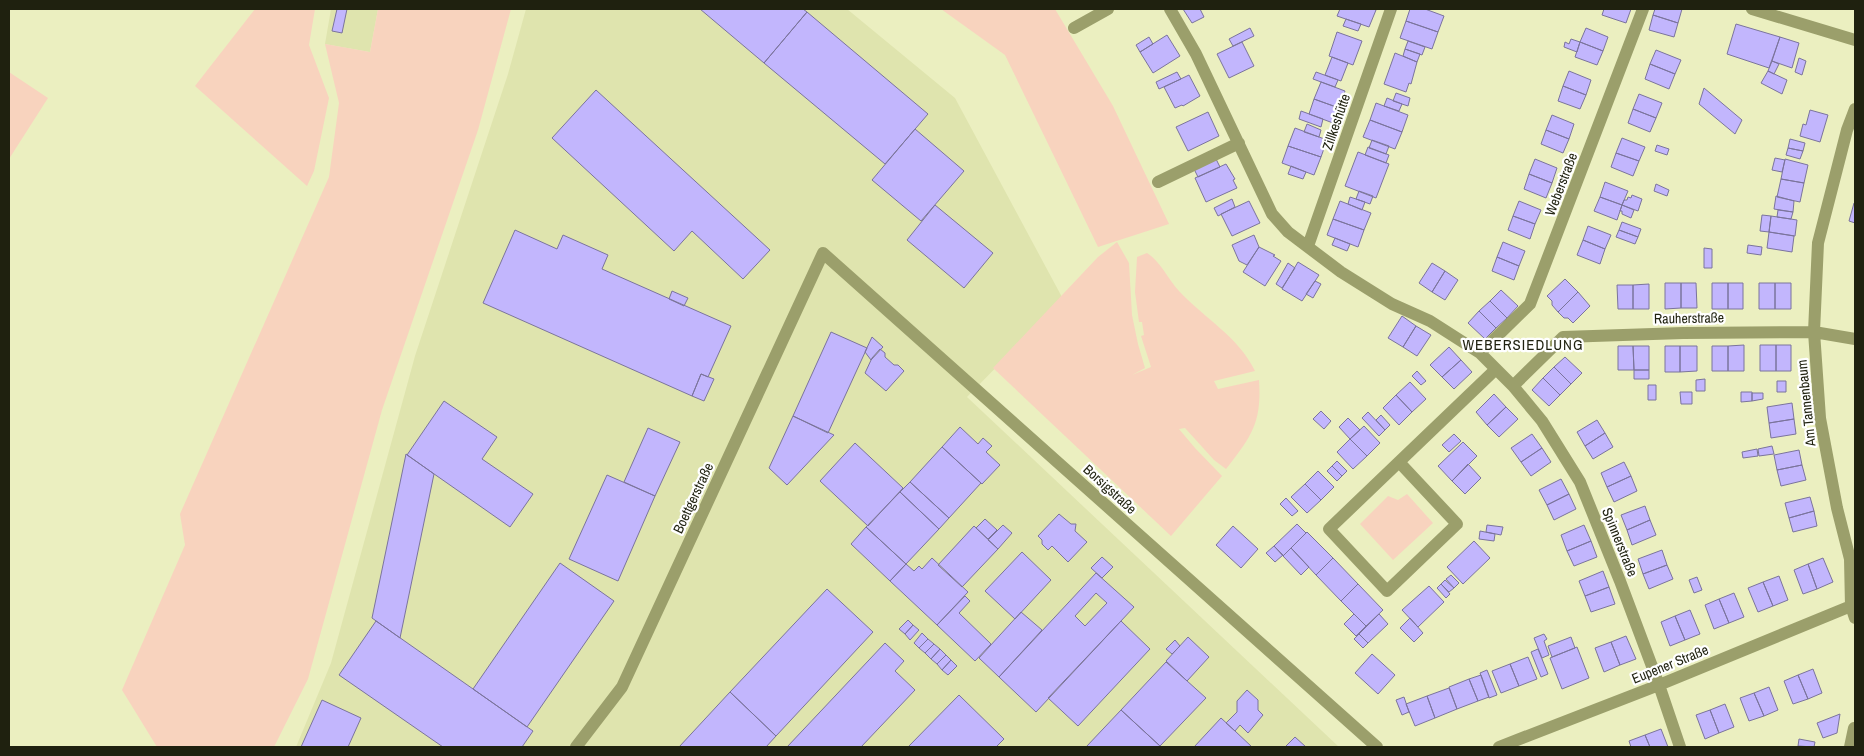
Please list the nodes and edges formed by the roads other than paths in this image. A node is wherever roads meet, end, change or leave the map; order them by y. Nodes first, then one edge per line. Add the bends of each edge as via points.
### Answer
1 (1108, 9) edge
2 (1170, 9) edge
3 (1391, 9) edge
4 (1643, 9) edge
5 (1752, 9) edge
6 (1074, 28) dead end
7 (1855, 40) edge
8 (1855, 109) edge
9 (1239, 143) junction
10 (1158, 182) dead end
11 (1308, 246) junction
12 (823, 253) joint
13 (1814, 332) junction
14 (1855, 339) edge
15 (1480, 353) junction
16 (1496, 369) junction
17 (1513, 386) junction
18 (1399, 462) junction
19 (1853, 612) edge
20 (1659, 686) junction
21 (1854, 728) dead end
22 (576, 747) edge
23 (1377, 747) edge
24 (1499, 747) edge
25 (1680, 747) edge
26 (1850, 747) edge

1 - 6 street
2 - 9 street via 1196,54
3 - 11 street, Zillkeshütte
4 - 15 street, Weberstraße via 1530,304
5 - 7 street
8 - 13 street, Am Tannenbaum via 1818,243
9 - 10 street
9 - 11 street via 1272,214 1288,232
11 - 15 street, Spinnerstraße via 1341,272 1392,304 1430,321
12 - 22 street, Boettgerstraße via 622,687
12 - 23 street, Borsigstraße
13 - 14 street
13 - 17 street, Rauherstraße via 1563,337
13 - 19 street, Am Tannenbaum via 1820,418 1850,559
15 - 16 street, Spinnerstraße
16 - 17 street, Spinnerstraße
16 - 18 street
17 - 20 street, Spinnerstraße via 1542,421 1580,482
18 - 18 street via 1329,529 1387,591 1457,524
19 - 20 street, Eupener Straße
20 - 24 street, Eupener Straße
20 - 25 street, Spinnerstraße
21 - 26 street

